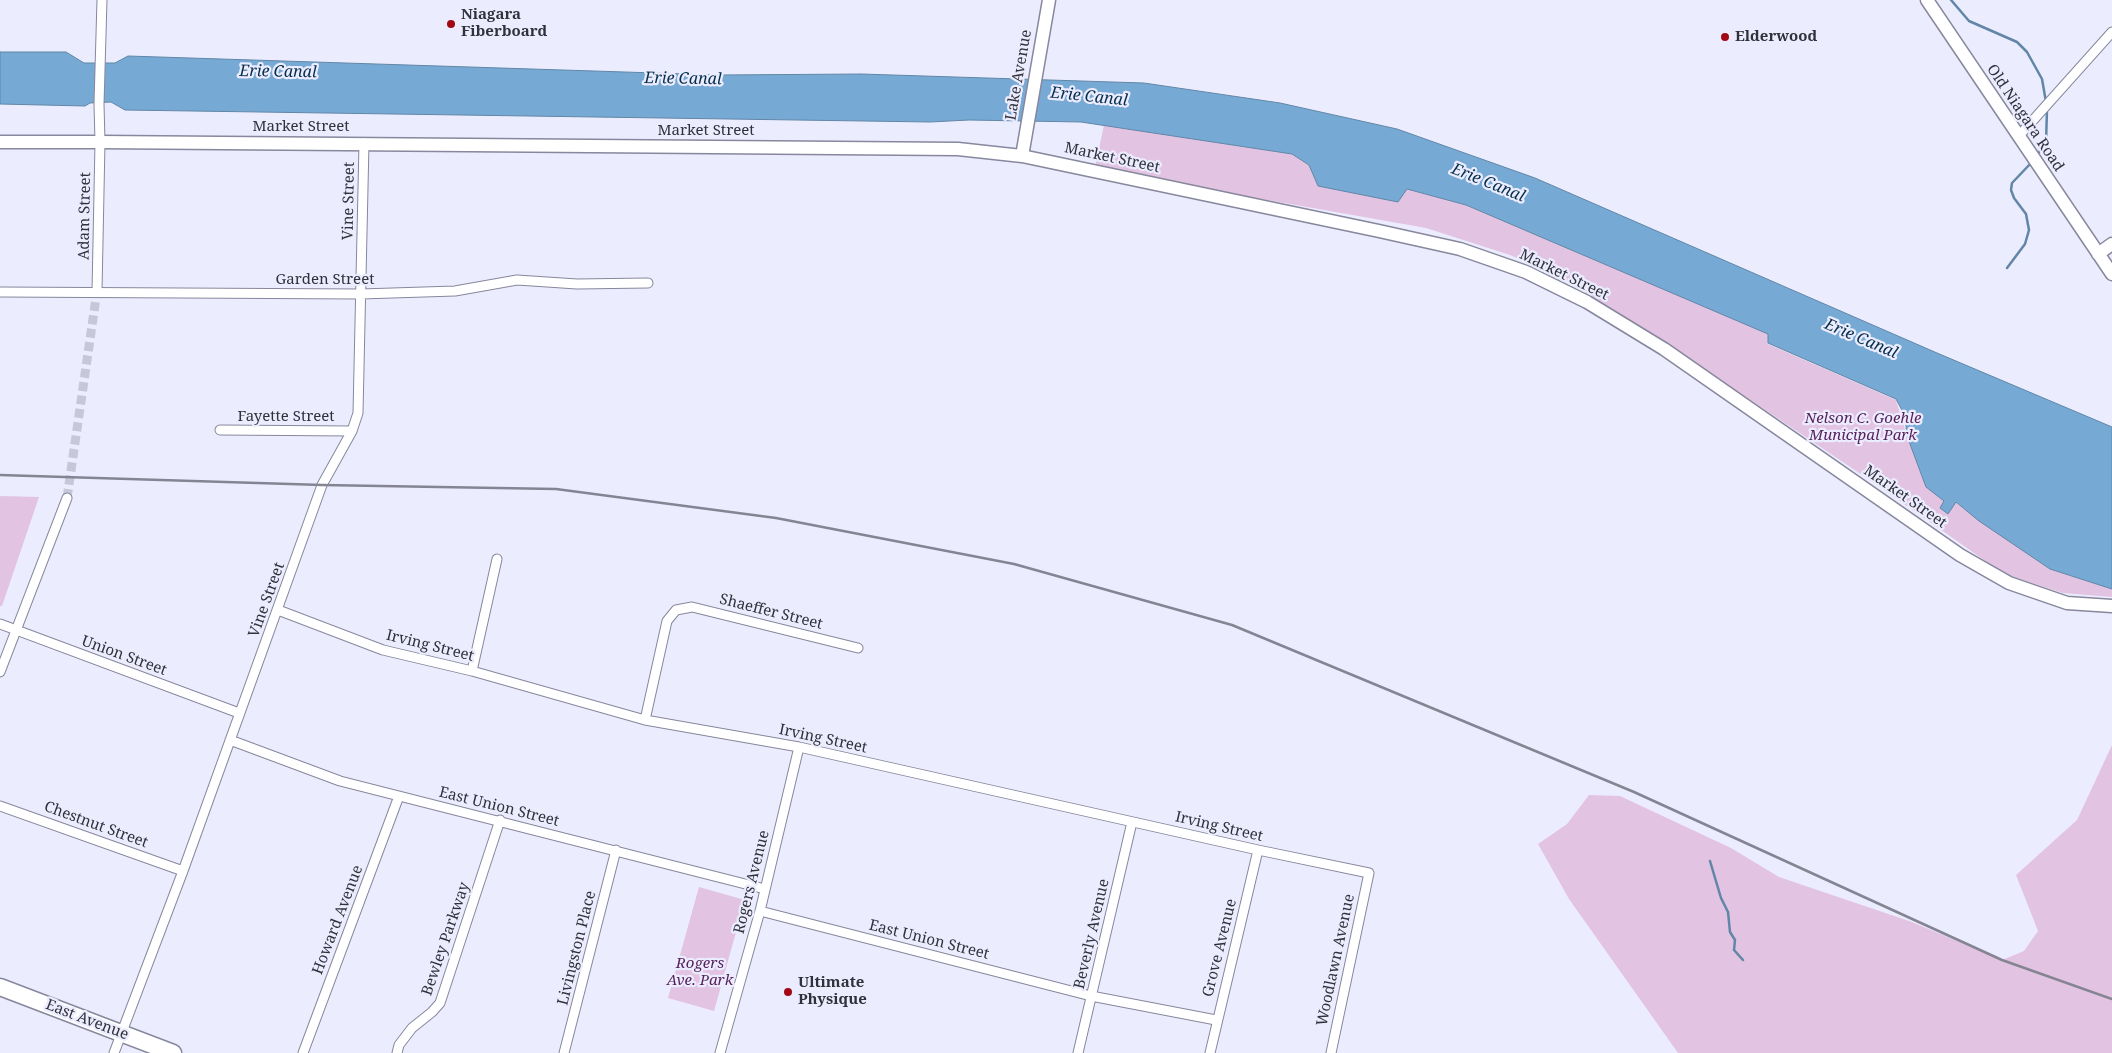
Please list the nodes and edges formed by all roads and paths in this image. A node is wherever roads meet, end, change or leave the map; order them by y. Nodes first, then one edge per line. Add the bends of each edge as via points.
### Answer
1 (102, 0) edge
2 (1049, 0) edge
3 (1927, 0) edge
4 (2112, 32) edge
5 (2018, 137) junction
6 (0, 142) edge
7 (100, 142) junction
8 (364, 143) junction
9 (1022, 156) junction
10 (2112, 244) edge
11 (2098, 254) junction
12 (2112, 274) edge
13 (648, 283) dead end
14 (0, 292) edge
15 (97, 292) junction
16 (361, 294) junction
17 (220, 430) dead end
18 (352, 431) junction
19 (68, 498) tunnel mouth
20 (497, 559) dead end
21 (2112, 606) edge
22 (278, 610) junction
23 (0, 624) edge
24 (15, 630) junction
25 (858, 648) dead end
26 (472, 671) junction
27 (0, 672) edge
28 (239, 713) junction
29 (645, 720) junction
30 (230, 740) junction
31 (800, 747) junction
32 (399, 796) junction
33 (0, 806) edge
34 (500, 820) junction
35 (1132, 822) junction
36 (616, 850) junction
37 (1258, 850) junction
38 (183, 871) junction
39 (1369, 873) joint
40 (765, 889) junction
41 (760, 911) junction
42 (0, 987) edge
43 (1091, 996) junction
44 (1216, 1020) junction
45 (121, 1034) junction
46 (114, 1053) edge
47 (173, 1053) edge
48 (303, 1053) edge
49 (397, 1053) edge
50 (564, 1053) edge
51 (720, 1053) edge
52 (1078, 1053) edge
53 (1210, 1053) edge
54 (1331, 1053) edge

1 - 7 street, Adam Street
2 - 9 street, Lake Avenue
3 - 5 street, Old Niagara Road
4 - 5 street
5 - 11 street, Old Niagara Road
6 - 7 street, Market Street
7 - 8 street, Market Street
7 - 15 street, Adam Street
8 - 9 street, Market Street via 958,149
8 - 16 street, Vine Street
9 - 21 street, Market Street via 1451,247 1526,272 1586,302 1664,349 1968,560 2009,583 2067,603
10 - 11 street
11 - 12 street, Old Niagara Road
13 - 16 street, Garden Street via 577,284 517,280 455,291
14 - 15 street, Garden Street
15 - 16 street, Garden Street
16 - 18 street, Vine Street via 358,413
17 - 18 street, Fayette Street
18 - 22 street, Vine Street via 322,485
19 - 24 street
20 - 26 street
22 - 26 street, Irving Street via 383,650
22 - 28 street, Vine Street
23 - 24 street, Union Street
24 - 27 street
24 - 28 street, Union Street
25 - 29 street, Shaeffer Street via 692,606 676,610 667,621
26 - 29 street, Irving Street
28 - 30 street, Vine Street
29 - 31 street, Irving Street
30 - 32 street, East Union Street via 340,781
30 - 38 street, Vine Street
31 - 35 street, Irving Street
31 - 40 street, Rogers Avenue
32 - 34 street, East Union Street
32 - 48 street, Howard Avenue
33 - 38 street, Chestnut Street
34 - 36 street, East Union Street
34 - 49 street, Bewley Parkway via 440,1003 412,1028
35 - 37 street, Irving Street
35 - 43 street, Beverly Avenue
36 - 40 street, East Union Street
36 - 50 street, Livingston Place
37 - 39 street, Irving Street
37 - 44 street, Grove Avenue
38 - 45 street, Vine Street
39 - 54 street, Woodlawn Avenue
40 - 41 street, Rogers Avenue
41 - 43 street, East Union Street
41 - 51 street, Rogers Avenue
42 - 45 highway, East Avenue
43 - 44 street, East Union Street
43 - 52 street, Beverly Avenue
44 - 53 street, Grove Avenue
45 - 46 street, Vine Street
45 - 47 highway, East Avenue

